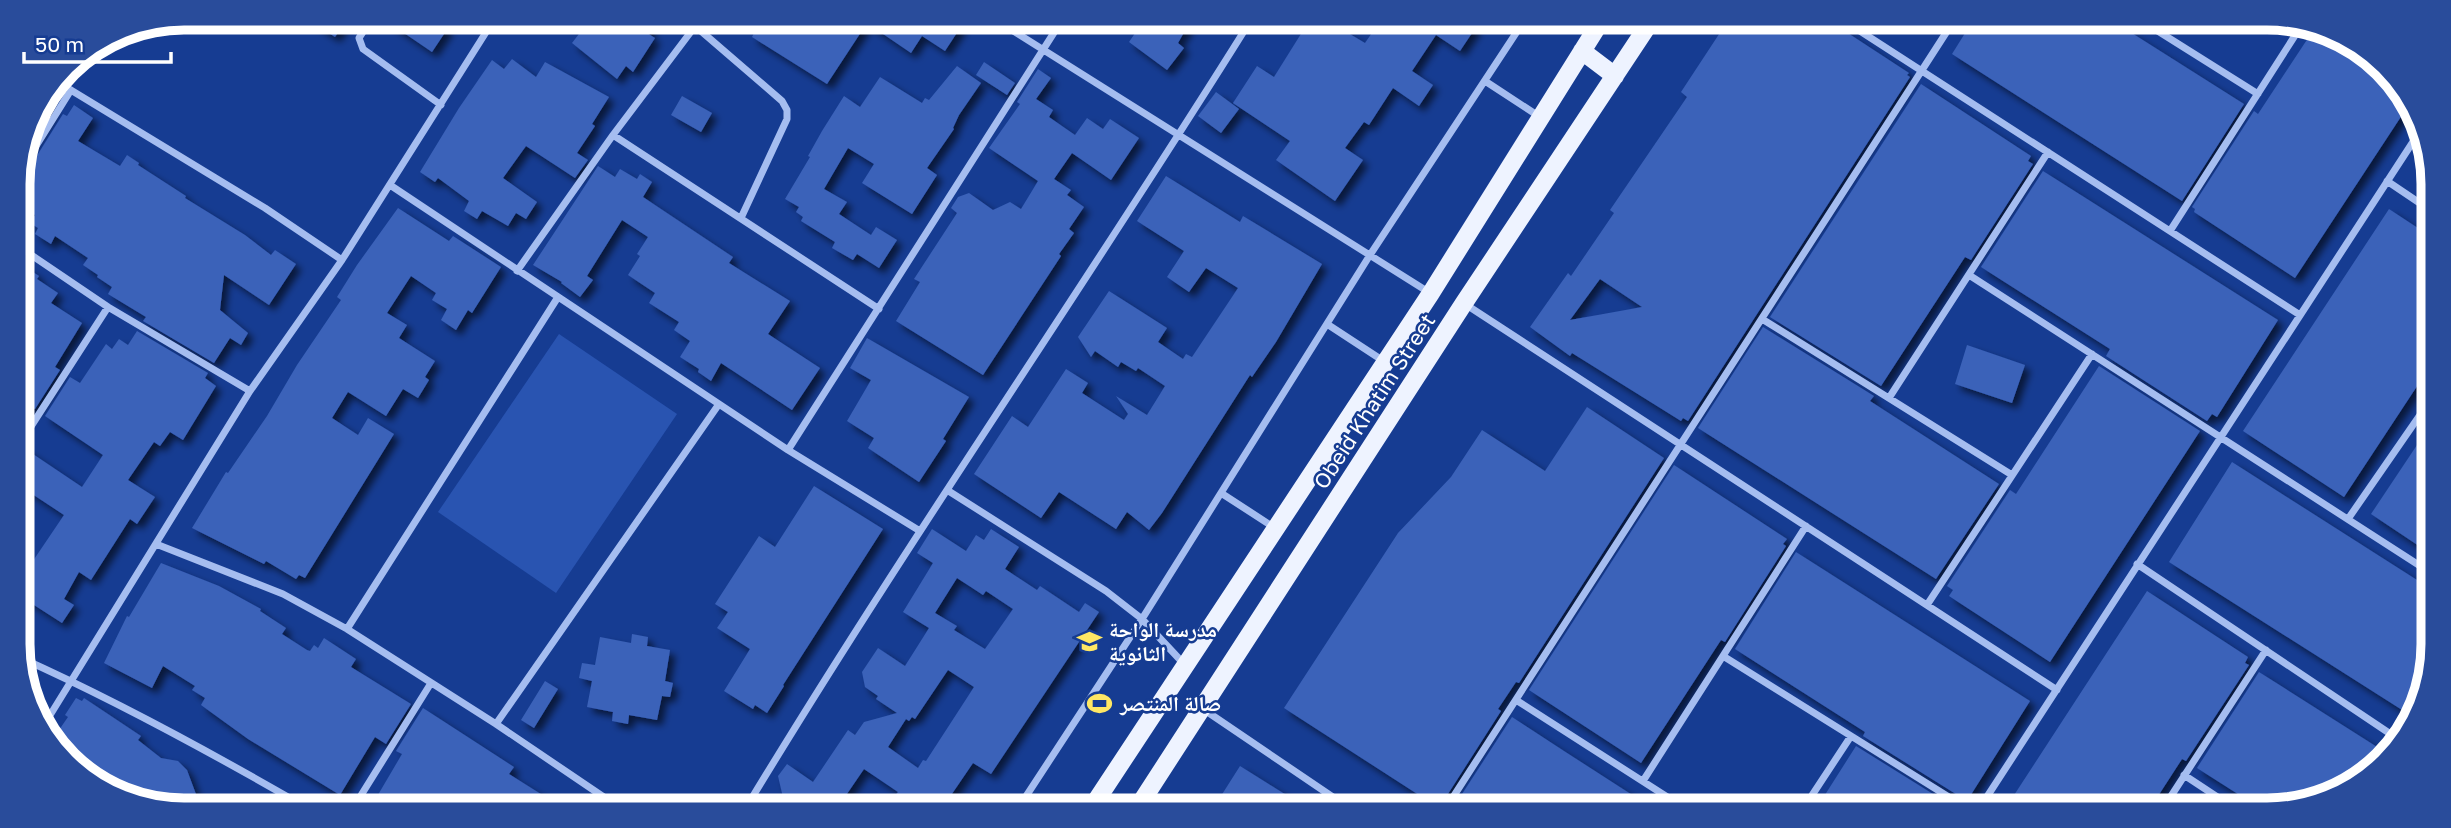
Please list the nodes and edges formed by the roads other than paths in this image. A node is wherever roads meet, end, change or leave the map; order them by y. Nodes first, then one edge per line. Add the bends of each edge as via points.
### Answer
1 (364, 30) edge
2 (488, 30) edge
3 (692, 30) edge
4 (702, 30) edge
5 (1011, 30) edge
6 (1056, 30) edge
7 (1245, 30) edge
8 (1518, 30) edge
9 (1595, 30) edge
10 (1646, 30) edge
11 (1858, 30) edge
12 (1949, 30) edge
13 (2155, 30) edge
14 (2297, 33) edge
15 (1043, 51) junction
16 (1582, 51) junction
17 (1922, 71) junction
18 (1615, 76) junction
19 (1485, 80) junction
20 (65, 86) edge
21 (71, 90) junction
22 (2258, 94) junction
23 (441, 105) junction
24 (1540, 118) junction
25 (1180, 134) junction
26 (613, 135) junction
27 (2414, 139) edge
28 (34, 150) edge
29 (2048, 152) junction
30 (2387, 181) junction
31 (390, 185) junction
32 (2421, 205) edge
33 (741, 218) junction
34 (2170, 231) junction
35 (30, 254) edge
36 (1370, 255) junction
37 (342, 260) junction
38 (517, 271) junction
39 (1969, 275) junction
40 (1431, 293) junction
41 (558, 297) junction
42 (1464, 303) junction
43 (107, 307) junction
44 (879, 309) junction
45 (2301, 315) junction
46 (1762, 319) junction
47 (1327, 324) junction
48 (2092, 354) junction
49 (1385, 363) junction
50 (250, 391) junction
51 (1889, 398) junction
52 (719, 404) junction
53 (2421, 414) edge
54 (30, 428) edge
55 (2221, 437) junction
56 (1681, 444) junction
57 (788, 450) junction
58 (2012, 475) junction
59 (947, 489) junction
60 (1221, 493) junction
61 (2348, 519) junction
62 (1806, 526) junction
63 (1276, 528) junction
64 (920, 531) junction
65 (156, 544) junction
66 (2137, 564) junction
67 (2421, 566) edge
68 (1927, 604) junction
69 (1142, 619) junction
70 (347, 629) junction
71 (2266, 650) junction
72 (1723, 656) junction
73 (31, 663) edge
74 (1185, 664) junction
75 (72, 681) junction
76 (431, 683) junction
77 (2057, 690) junction
78 (1516, 700) junction
79 (1202, 709) junction
80 (49, 718) edge
81 (496, 724) junction
82 (2392, 735) edge
83 (1851, 736) junction
84 (2184, 775) junction
85 (1643, 781) junction
86 (290, 798) edge
87 (359, 798) edge
88 (605, 798) edge
89 (752, 798) edge
90 (1025, 798) edge
91 (1098, 798) edge
92 (1144, 798) edge
93 (1334, 798) edge
94 (1452, 798) edge
95 (1669, 798) edge
96 (1810, 798) edge
97 (1950, 798) edge
98 (1986, 798) edge
99 (2170, 798) edge
100 (2219, 798) edge

1 - 23 street via 359,38 362,49
2 - 23 street
3 - 26 street
4 - 33 street via 787,110 787,119
5 - 15 street
6 - 15 street
7 - 25 street
8 - 19 street
9 - 16 main road, Obeid Khatim Street
10 - 18 main road, Obeid Khatim Street
11 - 17 street
12 - 17 street
13 - 22 street
14 - 22 street
15 - 25 street
15 - 44 street
16 - 18 main road
16 - 24 main road, Obeid Khatim Street
17 - 29 street
17 - 46 street
18 - 42 main road, Obeid Khatim Street
19 - 24 street
19 - 36 street
20 - 21 street
21 - 28 street
21 - 37 street
22 - 34 street
23 - 31 street
24 - 40 main road, Obeid Khatim Street
25 - 36 street
25 - 59 street
26 - 33 street
26 - 38 street
27 - 30 street
29 - 34 street
29 - 39 street
30 - 32 street
30 - 45 street
31 - 37 street
31 - 38 street
33 - 44 street
34 - 45 street
35 - 43 street
36 - 40 street
36 - 47 street
37 - 50 street
38 - 41 street
39 - 48 street
39 - 51 street
40 - 49 main road, Obeid Khatim Street
41 - 52 street
41 - 70 street
42 - 56 street
42 - 79 main road, Obeid Khatim Street
43 - 50 street
43 - 54 street
44 - 57 street
45 - 55 street
46 - 51 street
46 - 56 street
47 - 49 street
47 - 60 street
48 - 55 street
48 - 58 street
49 - 63 main road, Obeid Khatim Street
50 - 65 street
51 - 58 street
52 - 57 street
52 - 81 street
53 - 61 street
55 - 61 street
55 - 66 street
56 - 62 street
56 - 78 street
57 - 64 street
58 - 68 street
59 - 64 street
59 - 69 street
60 - 63 street
60 - 69 street
61 - 67 street
62 - 68 street
62 - 72 street
63 - 74 main road, Obeid Khatim Street
64 - 89 street
65 - 70 street via 283,594
65 - 75 street
66 - 71 street
66 - 77 street
68 - 77 street
69 - 74 street
69 - 90 street
70 - 76 street
71 - 82 street
71 - 84 street
72 - 83 street
72 - 85 street
73 - 75 street
74 - 91 main road, Obeid Khatim Street
75 - 80 street
75 - 86 street
76 - 81 street
76 - 87 street
77 - 98 street
78 - 85 street
78 - 94 street
79 - 92 main road, Obeid Khatim Street
79 - 93 street
81 - 88 street
83 - 96 street
83 - 97 street
84 - 99 street
84 - 100 street
85 - 95 street

